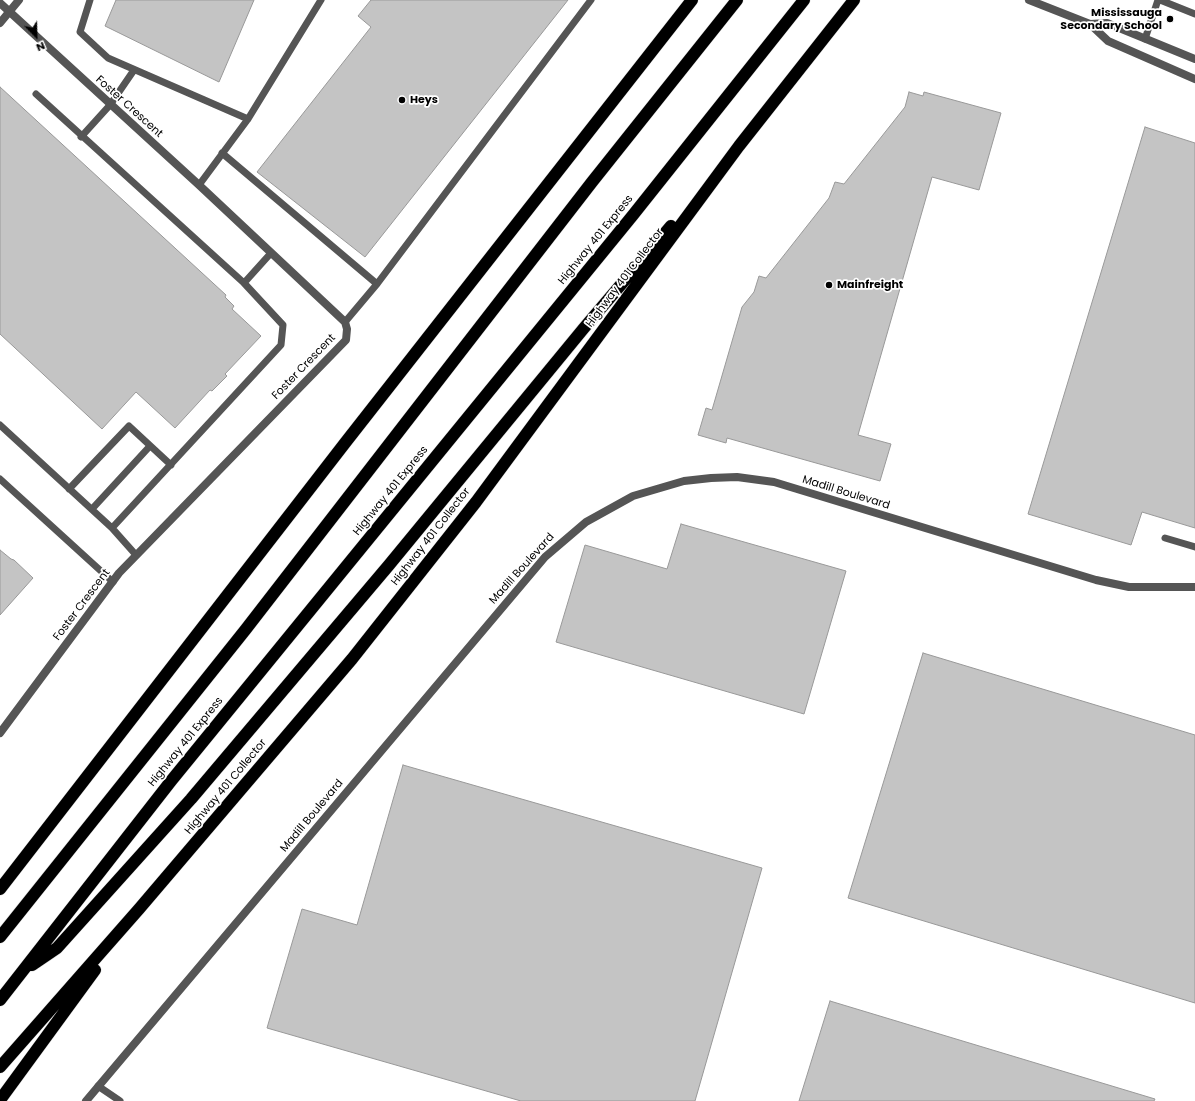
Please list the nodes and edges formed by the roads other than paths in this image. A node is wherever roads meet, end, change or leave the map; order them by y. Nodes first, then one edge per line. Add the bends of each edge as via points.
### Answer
1 (19, 0) edge
2 (90, 0) edge
3 (321, 0) edge
4 (591, 0) edge
5 (692, 0) edge
6 (737, 0) edge
7 (804, 0) edge
8 (854, 0) edge
9 (1029, 0) edge
10 (1159, 0) edge
11 (0, 3) edge
12 (10, 12) junction
13 (1195, 14) edge
14 (0, 23) edge
15 (1090, 24) junction
16 (1146, 39) junction
17 (1195, 59) edge
18 (134, 70) junction
19 (1195, 78) edge
20 (36, 94) dead end
21 (110, 105) junction
22 (248, 119) junction
23 (81, 137) junction
24 (739, 146) junction
25 (222, 153) junction
26 (199, 185) junction
27 (271, 254) junction
28 (244, 283) junction
29 (376, 284) junction
30 (345, 322) junction
31 (0, 425) edge
32 (150, 446) junction
33 (171, 465) junction
34 (0, 479) edge
35 (69, 489) junction
36 (92, 509) junction
37 (112, 528) junction
38 (1165, 538) dead end
39 (1195, 547) edge
40 (136, 555) junction
41 (113, 582) junction
42 (1195, 587) edge
43 (0, 733) edge
44 (0, 889) edge
45 (139, 909) junction
46 (0, 937) edge
47 (22, 972) junction
48 (0, 1000) edge
49 (0, 1067) edge
50 (98, 1086) junction
51 (0, 1100) edge
52 (86, 1101) edge
53 (120, 1101) edge

1 - 12 street
2 - 18 lane via 80,32 108,58
3 - 22 lane
4 - 29 lane
5 - 44 highway
6 - 46 highway, Highway 401 Express via 592,182 246,628
7 - 47 highway, Highway 401 Express via 638,209 171,781
8 - 24 highway, Highway 401 Collector
9 - 15 street
10 - 13 lane
10 - 16 lane
11 - 12 street, Foster Crescent
12 - 14 street
12 - 21 street, Foster Crescent
15 - 16 street via 1107,23
15 - 19 street via 1108,41
16 - 17 street
18 - 21 lane
18 - 22 lane
20 - 23 lane
21 - 23 lane
21 - 26 street, Foster Crescent
22 - 25 lane
23 - 28 lane
24 - 45 highway, Highway 401 Collector via 476,502 352,659
24 - 47 highway via 191,799 57,948
25 - 26 lane
25 - 29 lane
26 - 27 street, Foster Crescent
27 - 28 lane
27 - 30 street, Foster Crescent
28 - 33 lane via 283,325 281,345
29 - 30 lane
30 - 40 street, Foster Crescent via 346,340
31 - 35 lane
32 - 33 lane
32 - 35 lane via 129,426
32 - 36 lane
33 - 37 lane
34 - 41 lane
35 - 36 lane
36 - 37 lane
37 - 40 lane
38 - 39 lane
40 - 41 street, Foster Crescent
41 - 43 street, Foster Crescent
42 - 50 street, Madill Boulevard via 1129,587 1096,580 774,482 711,478 678,483 633,496 586,522 545,557
45 - 49 highway, Highway 401 Collector
45 - 51 highway
47 - 48 highway, Highway 401 Express
50 - 52 street, Madill Boulevard
50 - 53 lane

